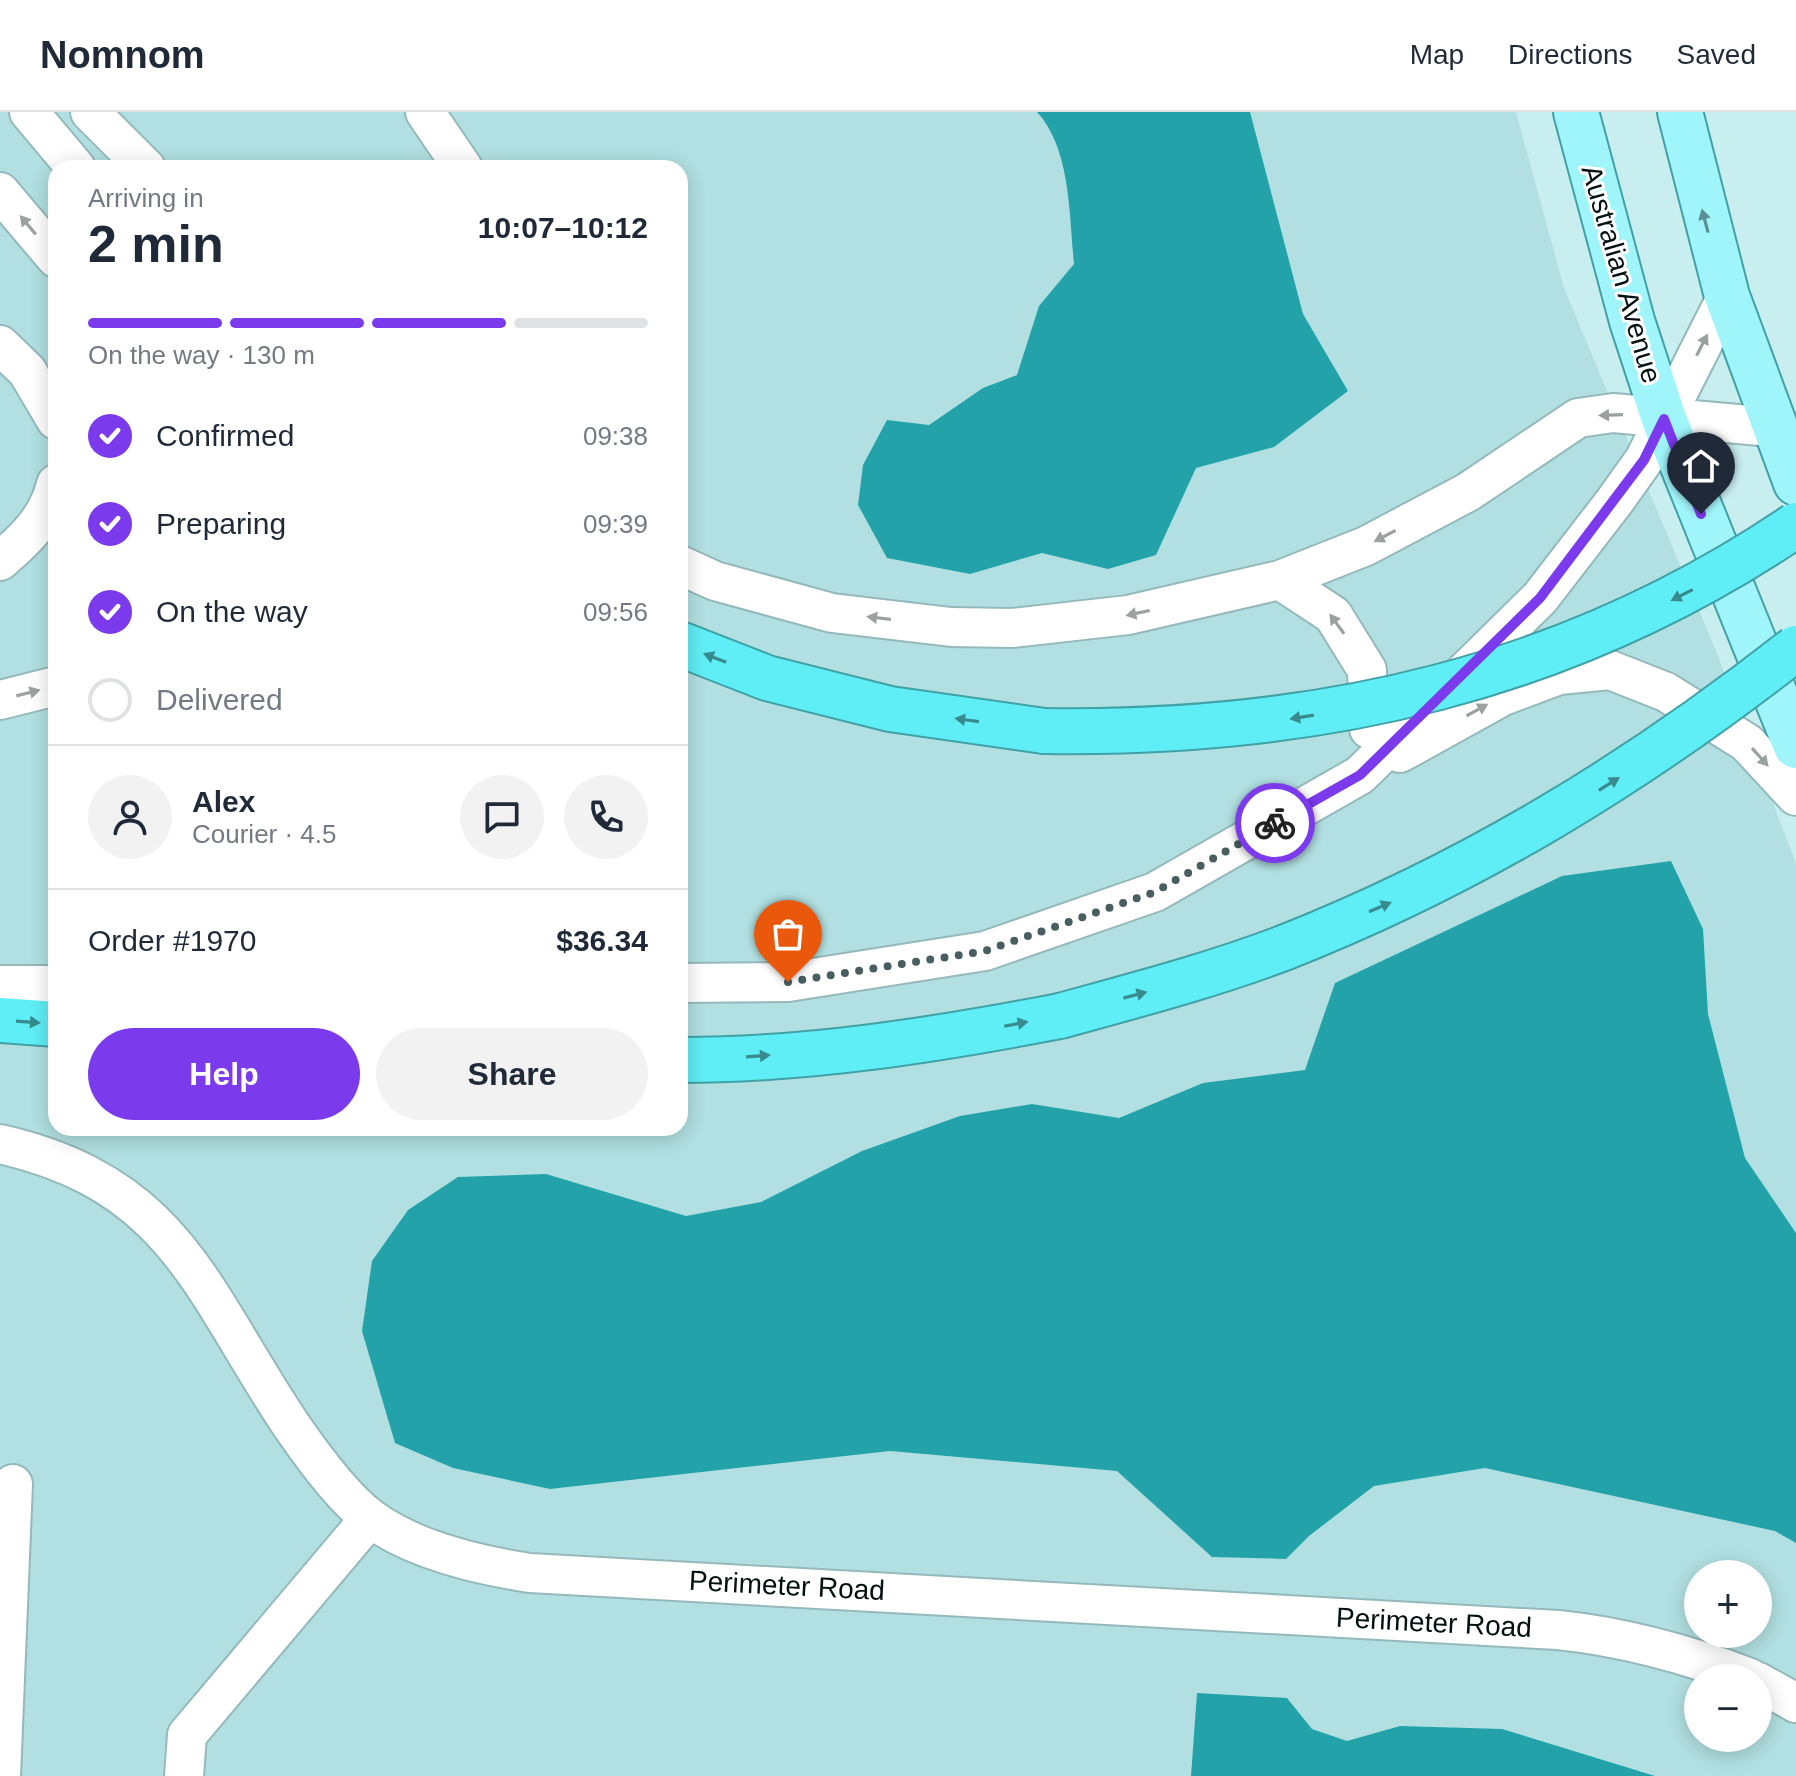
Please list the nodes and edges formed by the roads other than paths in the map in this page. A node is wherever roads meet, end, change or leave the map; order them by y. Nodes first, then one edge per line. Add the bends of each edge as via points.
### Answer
1 (29, 112) edge
2 (79, 112) edge
3 (90, 112) edge
4 (425, 112) edge
5 (1576, 112) edge
6 (1680, 112) edge
7 (69, 160) edge
8 (113, 160) edge
9 (138, 160) edge
10 (458, 160) edge
11 (0, 192) edge
12 (48, 249) edge
13 (1727, 296) junction
14 (0, 345) edge
15 (48, 406) edge
16 (1664, 419) junction
17 (1772, 427) junction
18 (1796, 483) edge
19 (48, 508) edge
20 (1796, 525) edge
21 (0, 561) edge
22 (688, 569) edge
23 (1280, 580) junction
24 (688, 647) edge
25 (1796, 648) edge
26 (48, 688) edge
27 (0, 700) edge
28 (1796, 746) edge
29 (1360, 775) junction
30 (1796, 796) edge
31 (688, 983) edge
32 (0, 985) edge
33 (48, 985) edge
34 (0, 1020) edge
35 (48, 1023) edge
36 (688, 1060) edge
37 (0, 1144) edge
38 (13, 1484) dead end
39 (370, 1518) junction
40 (1714, 1664) edge
41 (1772, 1690) edge
42 (1796, 1703) edge
43 (1, 1724) edge
44 (1, 1776) edge
45 (184, 1776) edge

1 - 7 street
2 - 8 street
3 - 9 street
4 - 10 street
5 - 16 main road, Australian Avenue
13 -> 6 main road
12 -> 11 street
16 -> 13 street
13 - 17 main road
14 - 15 street via 27,371
16 - 17 street
16 -> 23 street via 1613,413 1578,418 1468,492 1366,546
16 - 28 main road, Australian Avenue
16 - 29 street via 1644,460 1540,598
17 - 18 main road
19 - 21 street via 28,538
20 -> 24 highway, bridge via 1652,610 1542,656 1360,706 1240,725 1176,731 1044,731 890,709 767,678
23 -> 22 street via 1128,615 1012,628 951,627 832,613
29 -> 23 street via 1371,721 1367,670 1333,615
36 -> 25 highway, bridge via 939,1039 1060,1016 1284,947 1395,900 1609,785
27 -> 26 street
29 -> 30 street via 1503,696 1559,675 1610,670 1666,692 1747,743
29 - 31 street via 1155,892 985,951 788,982
32 - 33 street
34 -> 35 highway
37 - 39 street, Perimeter Road via 44,1154 149,1215 197,1273 311,1453
38 - 43 street
39 - 40 street, Perimeter Road via 478,1565 530,1573 1558,1630 1614,1636
39 - 45 street via 187,1735
41 - 42 street
43 - 44 street

